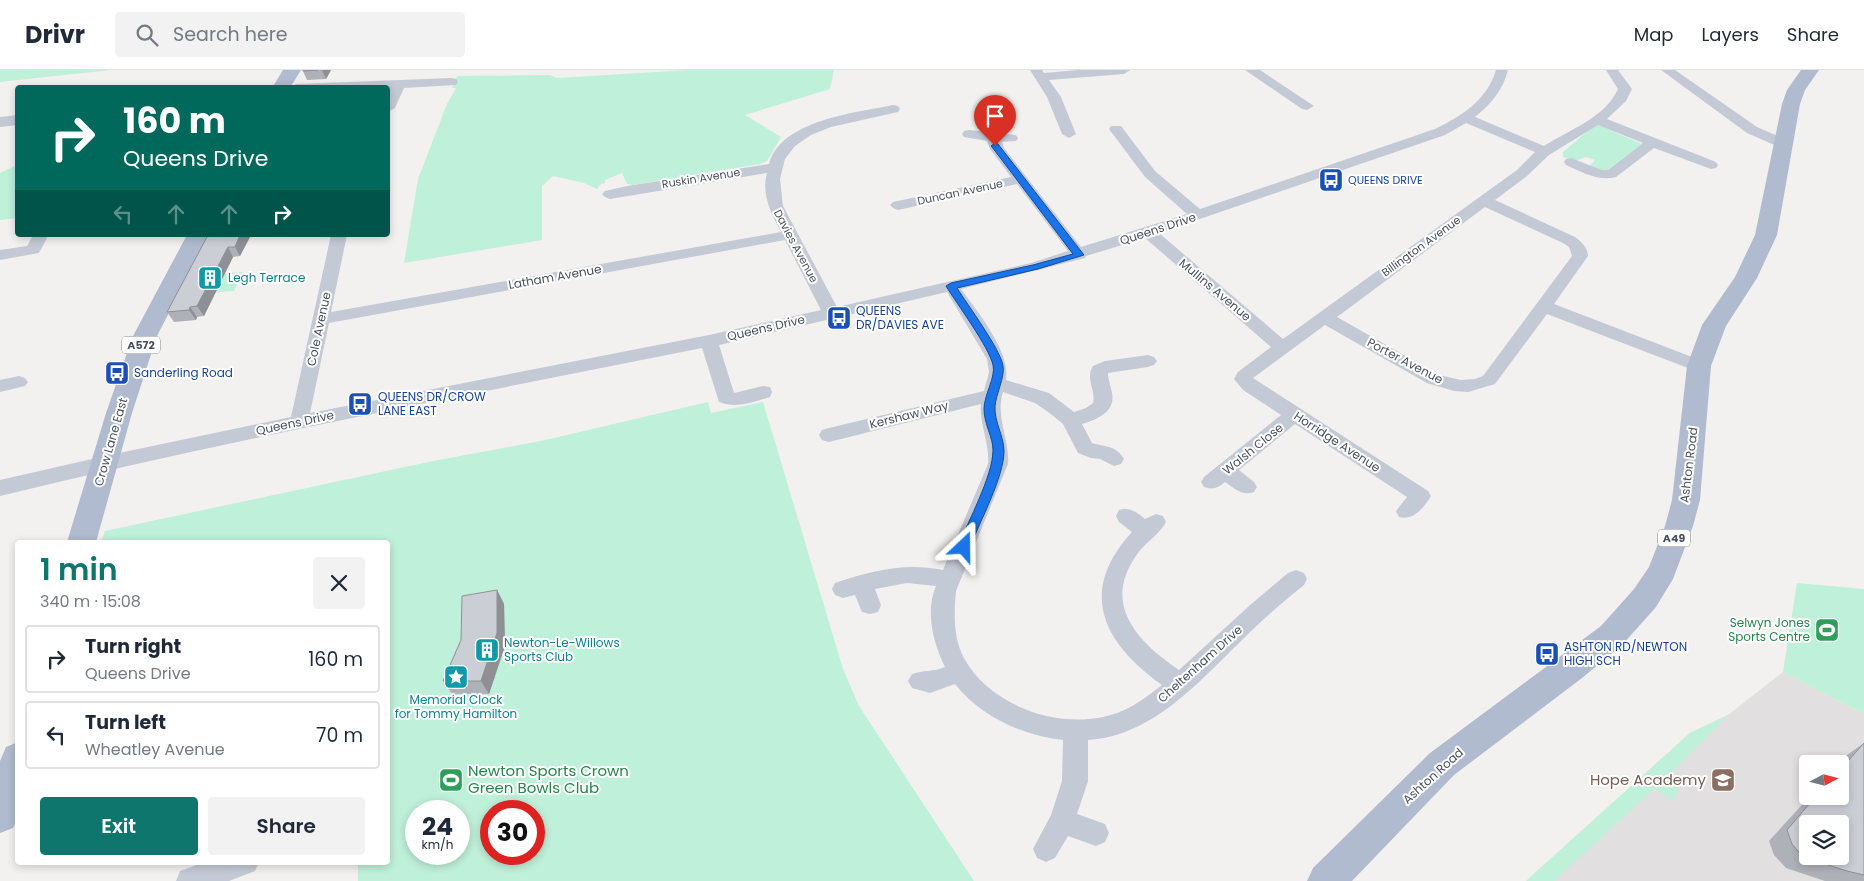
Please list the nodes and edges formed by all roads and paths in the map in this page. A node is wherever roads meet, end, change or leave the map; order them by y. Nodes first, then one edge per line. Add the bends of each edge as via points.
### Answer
1 (292, 70) edge
2 (1124, 70) edge
3 (1251, 70) edge
4 (1502, 70) edge
5 (1612, 70) edge
6 (1667, 70) edge
7 (1810, 70) edge
8 (1039, 74) edge
9 (451, 82) dead end
10 (399, 84) junction
11 (283, 85) edge
12 (373, 85) edge
13 (390, 104) edge
14 (1307, 106) dead end
15 (893, 109) dead end
16 (1465, 118) junction
17 (15, 120) edge
18 (1596, 120) junction
19 (0, 122) edge
20 (1116, 130) dead end
21 (969, 134) dead end
22 (1069, 134) dead end
23 (993, 138) junction
24 (1011, 138) dead end
25 (1653, 142) junction
26 (1784, 144) junction
27 (1545, 151) junction
28 (1582, 163) dead end
29 (1711, 165) dead end
30 (774, 168) junction
31 (1021, 179) junction
32 (618, 189) dead end
33 (1484, 201) junction
34 (898, 205) dead end
35 (1198, 216) junction
36 (1148, 232) junction
37 (789, 235) junction
38 (197, 237) edge
39 (339, 237) edge
40 (34, 250) dead end
41 (0, 254) edge
42 (1079, 255) junction
43 (951, 286) junction
44 (1543, 306) junction
45 (831, 312) junction
46 (1324, 316) junction
47 (321, 319) junction
48 (709, 341) junction
49 (1282, 347) junction
50 (1148, 361) dead end
51 (1699, 366) junction
52 (1246, 373) joint
53 (19, 382) dead end
54 (0, 386) edge
55 (993, 390) junction
56 (763, 392) dead end
57 (1295, 414) junction
58 (1070, 420) junction
59 (299, 422) junction
60 (829, 435) dead end
61 (1114, 459) dead end
62 (105, 463) junction
63 (1247, 486) dead end
64 (0, 488) edge
65 (1406, 511) dead end
66 (1126, 516) dead end
67 (82, 540) edge
68 (1296, 579) dead end
69 (950, 580) junction
70 (870, 606) dead end
71 (958, 671) junction
72 (920, 681) dead end
73 (1180, 684) junction
74 (1076, 730) junction
75 (15, 768) edge
76 (0, 816) edge
77 (1062, 821) junction
78 (1096, 833) dead end
79 (1046, 849) dead end
80 (237, 865) edge
81 (190, 881) edge
82 (1326, 881) edge

1 - 11 main road
2 - 8 street
3 - 14 street
4 - 16 street, Queens Drive via 1494,91
5 - 18 street, Billington Avenue via 1623,84 1624,94
6 - 26 street via 1746,126
7 - 26 main road, Ashton Road / A49 via 1796,90
8 - 22 street via 1054,97
9 - 10 street
10 - 12 street
10 - 13 street
15 - 30 street, Davies Avenue via 803,133 783,148
16 - 27 street
16 - 35 street, Queens Drive via 1419,141
17 - 19 street
18 - 25 street
18 - 27 street, Billington Avenue
20 - 35 street via 1150,174
21 - 23 street
23 - 24 street
23 - 31 street via 997,149
25 - 28 street via 1615,173 1600,174
25 - 29 street
26 - 51 main road, Ashton Road / A49 via 1771,217 1760,253 1714,325
27 - 33 street, Billington Avenue
30 - 32 street, Ruskin Avenue
30 - 37 street, Davies Avenue via 772,191 775,206
31 - 34 street, Duncan Avenue
31 - 42 street
33 - 44 street, Porter Avenue via 1569,240 1578,248 1580,256
33 - 46 street, Billington Avenue
35 - 36 street, Queens Drive
36 - 42 street, Queens Drive
36 - 49 street, Mullins Avenue
37 - 45 street, Davies Avenue
37 - 47 street, Latham Avenue
38 - 62 main road, Crow Lane East / A572 via 145,336
39 - 47 street, Cole Avenue
40 - 41 street
42 - 43 street, Queens Drive
43 - 45 street, Queens Drive
43 - 55 street, Cheltenham Drive via 996,358 998,371
44 - 46 street, Porter Avenue via 1489,380 1471,387 1433,379
44 - 51 street
45 - 48 street, Queens Drive
46 - 49 street, Billington Avenue
47 - 59 street, Cole Avenue
48 - 56 street via 726,397 735,399
48 - 59 street, Queens Drive
49 - 52 street, Billington Avenue
50 - 58 street via 1099,370 1104,397 1102,405 1093,413
51 - 82 main road, Ashton Road / A49 via 1686,500 1662,571 1645,598 1612,635 1442,764
52 - 57 street, Horridge Avenue via 1243,379 1246,383
53 - 54 street
55 - 58 street via 1042,398
55 - 60 street, Kershaw Way via 980,397
55 - 69 street, Cheltenham Drive via 991,425 998,448 998,464
57 - 63 street, Walsh Close via 1218,477
57 - 65 street, Horridge Avenue via 1421,496
58 - 61 street via 1085,448 1105,452
59 - 62 street, Queens Drive
62 - 64 street
62 - 67 main road, Crow Lane East / A572
66 - 73 street via 1150,526 1125,553 1116,571 1112,597 1115,612 1130,642
68 - 73 street, Cheltenham Drive
69 - 70 street via 914,573 852,586
69 - 71 street, Cheltenham Drive via 942,605 942,620 949,654
71 - 72 street via 934,682
71 - 74 street, Cheltenham Drive via 977,692 1006,713 1031,723
73 - 74 street, Cheltenham Drive via 1156,704 1127,721
74 - 77 street via 1075,782
75 - 76 main road
77 - 78 street
77 - 79 street
80 - 81 street

